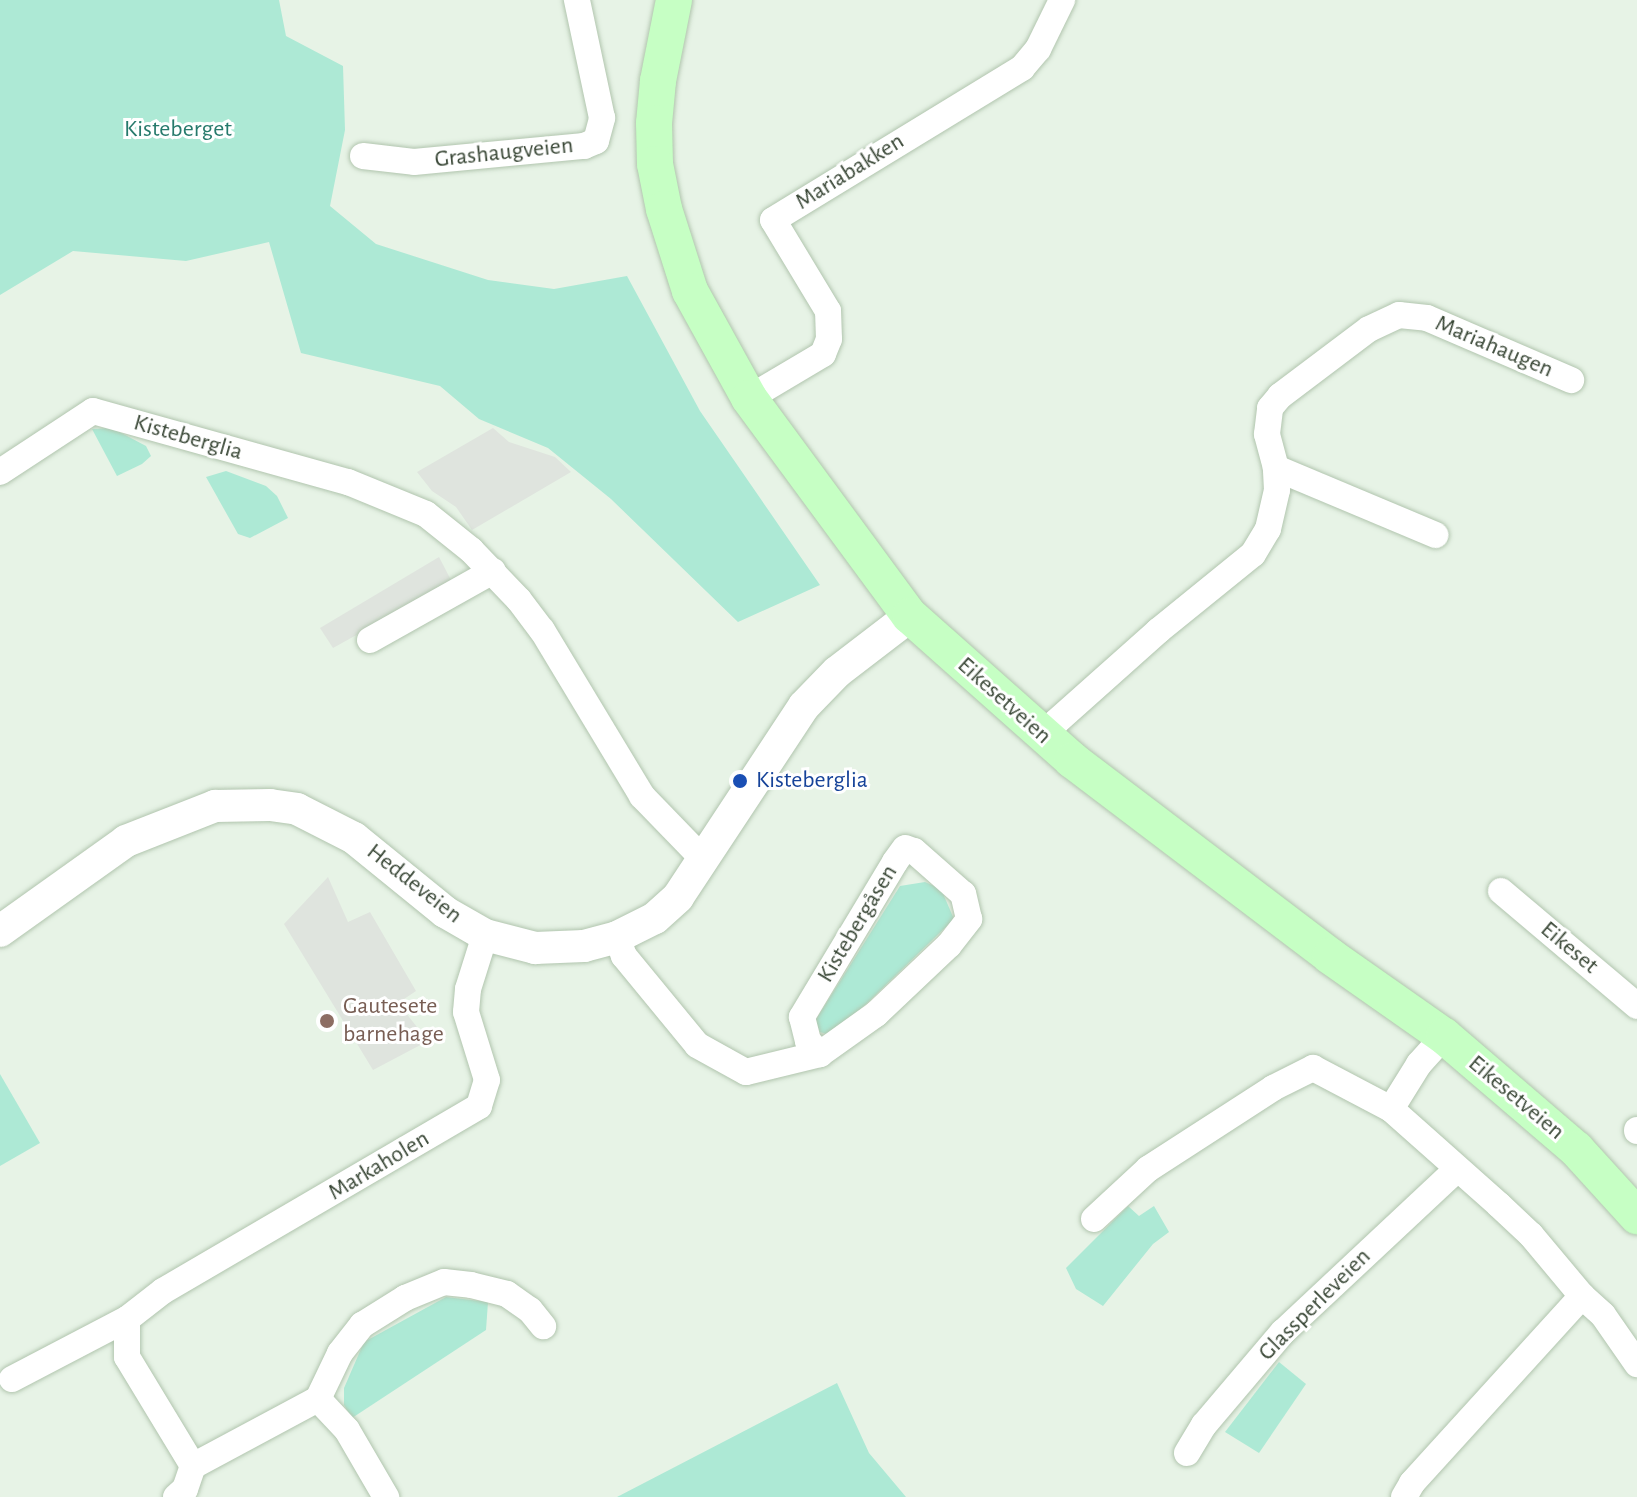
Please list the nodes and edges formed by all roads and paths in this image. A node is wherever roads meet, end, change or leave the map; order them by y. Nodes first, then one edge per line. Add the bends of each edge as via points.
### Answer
1 (577, 0) edge
2 (674, 0) edge
3 (1062, 0) edge
4 (363, 156) dead end
5 (1571, 380) dead end
6 (749, 398) junction
7 (1276, 468) junction
8 (0, 472) edge
9 (1435, 535) dead end
10 (493, 571) junction
11 (910, 616) junction
12 (370, 640) dead end
13 (1045, 738) junction
14 (704, 860) junction
15 (1501, 891) dead end
16 (0, 931) edge
17 (485, 935) junction
18 (617, 937) junction
19 (1637, 1006) edge
20 (1444, 1036) junction
21 (820, 1054) junction
22 (1391, 1109) junction
23 (1457, 1169) junction
24 (1637, 1216) edge
25 (1094, 1219) dead end
26 (1582, 1296) junction
27 (127, 1319) junction
28 (543, 1326) dead end
29 (1637, 1364) edge
30 (12, 1379) dead end
31 (318, 1399) junction
32 (1187, 1453) dead end
33 (193, 1466) junction
34 (176, 1497) edge
35 (386, 1497) edge
36 (1404, 1497) edge

1 - 4 street, Grashaugveien via 602,118 596,141 414,162
2 - 6 main road, Eikesetveien via 658,81 655,164 690,291
3 - 6 street, Mariabakken via 1038,49 1022,68 773,220 828,311 829,339 823,354
5 - 7 street, Mariahaugen via 1449,325 1399,315 1369,329 1275,402 1267,434
6 - 11 main road, Eikesetveien
7 - 9 street
7 - 13 street, Mariahaugen via 1268,529 1253,554 1146,641
8 - 10 street, Kisteberglia via 93,411 387,497 426,514
10 - 12 street
10 - 14 street, Kisteberglia via 542,630 642,796
11 - 13 main road, Eikesetveien
11 - 14 street, Heddeveien via 837,672 804,706
13 - 20 main road, Eikesetveien via 1317,947
14 - 18 street, Heddeveien via 689,885 655,918
15 - 19 street, Eikeset
16 - 17 street, Heddeveien via 126,841 215,806 270,805 297,809 354,838 445,912
17 - 18 street, Heddeveien via 535,948 584,946
17 - 27 street, Markaholen via 466,1012 487,1080 479,1106 163,1291
18 - 21 street, Kistebergåsen via 624,956 697,1045 746,1072
20 - 22 street
20 - 24 main road, Eikesetveien via 1576,1149
21 - 21 street, Kistebergåsen via 876,1014 969,919 963,894 914,851 905,848 895,862 802,1017 808,1041
22 - 23 street
22 - 25 street via 1313,1068 1148,1169
23 - 26 street via 1531,1235
23 - 32 street, Glassperleveien via 1283,1332 1204,1425
26 - 29 street via 1603,1315
26 - 36 street
27 - 30 street, Markaholen
27 - 33 street via 127,1357
28 - 31 street via 507,1294 444,1282 362,1325 340,1353
31 - 33 street
31 - 35 street via 347,1430
33 - 34 street via 185,1489

